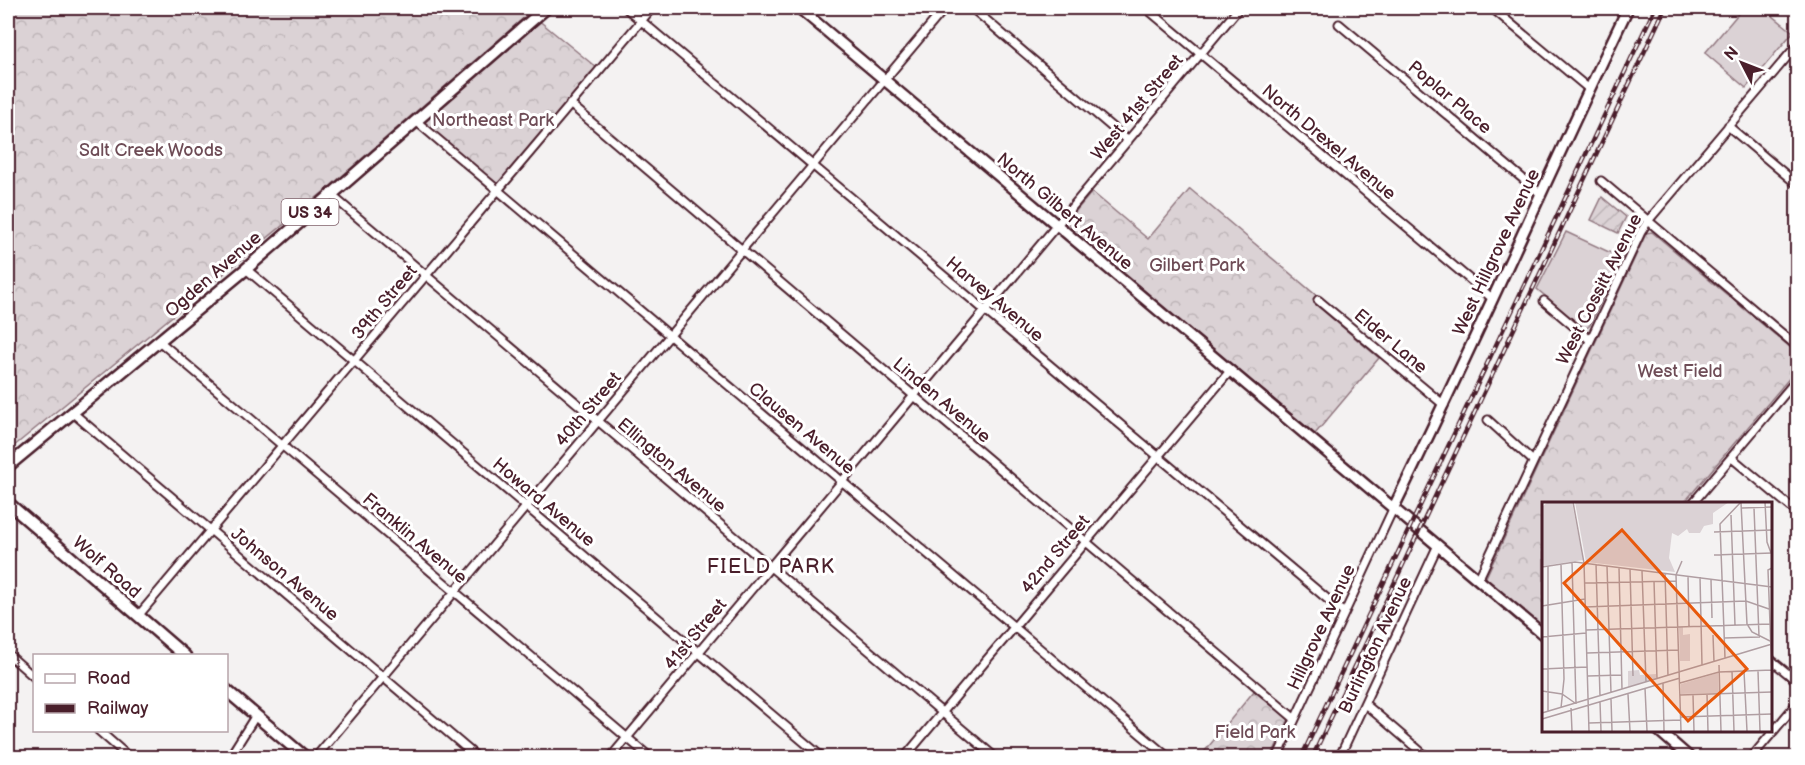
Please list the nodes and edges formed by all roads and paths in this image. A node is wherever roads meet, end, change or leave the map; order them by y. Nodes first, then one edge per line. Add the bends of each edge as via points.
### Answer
1 (546, 8) edge
2 (626, 8) edge
3 (652, 8) edge
4 (799, 8) edge
5 (945, 8) edge
6 (972, 8) edge
7 (1146, 8) edge
8 (1239, 8) edge
9 (1492, 8) edge
10 (1628, 8) edge
11 (641, 20) junction
12 (1339, 24) dead end
13 (1797, 44) edge
14 (1201, 54) junction
15 (885, 80) junction
16 (1589, 89) junction
17 (570, 104) junction
18 (416, 121) junction
19 (1728, 126) junction
20 (1128, 141) junction
21 (813, 164) junction
22 (1601, 181) dead end
23 (1797, 185) edge
24 (498, 190) junction
25 (330, 194) junction
26 (1541, 194) junction
27 (1648, 221) junction
28 (1057, 225) junction
29 (741, 250) junction
30 (246, 269) junction
31 (426, 276) junction
32 (1493, 299) junction
33 (1318, 300) dead end
34 (1544, 301) dead end
35 (986, 311) junction
36 (669, 336) junction
37 (1590, 339) junction
38 (159, 341) junction
39 (1797, 347) edge
40 (354, 361) junction
41 (1230, 371) junction
42 (1797, 378) edge
43 (914, 396) junction
44 (1444, 405) junction
45 (73, 413) junction
46 (1488, 420) dead end
47 (598, 421) junction
48 (282, 446) junction
49 (1158, 456) junction
50 (1732, 458) junction
51 (1532, 460) junction
52 (8, 466) edge
53 (842, 481) junction
54 (8, 502) edge
55 (1694, 502) edge
56 (526, 507) junction
57 (1393, 509) junction
58 (1797, 513) edge
59 (211, 531) junction
60 (1085, 542) junction
61 (1438, 545) junction
62 (771, 567) junction
63 (1478, 580) junction
64 (455, 591) junction
65 (1344, 613) junction
66 (138, 615) junction
67 (1014, 627) junction
68 (1542, 633) edge
69 (699, 652) junction
70 (8, 654) edge
71 (183, 654) edge
72 (1772, 661) edge
73 (33, 676) edge
74 (383, 677) junction
75 (1797, 682) edge
76 (228, 692) edge
77 (1797, 702) edge
78 (1365, 704) junction
79 (942, 712) junction
80 (256, 715) junction
81 (1295, 719) junction
82 (100, 732) edge
83 (1660, 732) edge
84 (627, 738) junction
85 (130, 758) edge
86 (229, 758) edge
87 (306, 758) edge
88 (315, 758) edge
89 (478, 758) edge
90 (610, 758) edge
91 (651, 758) edge
92 (823, 758) edge
93 (904, 758) edge
94 (996, 758) edge
95 (1169, 758) edge
96 (1277, 758) edge
97 (1339, 758) edge
98 (1428, 758) edge
99 (1690, 758) edge
100 (1751, 758) edge

1 - 18 main road, Ogden Avenue / US 34
2 - 11 street, Harvey Avenue
3 - 11 street, 39th Street
4 - 15 street, North Gilbert Avenue
5 - 15 street, 40th Street
6 - 20 street
7 - 14 street, North Drexel Avenue
8 - 14 street, West 41st Street
9 - 16 street
10 - 16 street, West Hillgrove Avenue
11 - 17 street, 39th Street
11 - 21 street, Harvey Avenue
12 - 26 street, Poplar Place
13 - 19 street, West Cossitt Avenue
14 - 20 street, West 41st Street
14 - 32 street, North Drexel Avenue
15 - 21 street, 40th Street
15 - 28 street, North Gilbert Avenue
16 - 26 street, West Hillgrove Avenue
17 - 24 street, 39th Street
17 - 29 street, Linden Avenue
18 - 24 street, Clausen Avenue
18 - 25 main road, Ogden Avenue / US 34
19 - 23 street
19 - 27 street, West Cossitt Avenue
20 - 28 street, West 41st Street
21 - 29 street, 40th Street
21 - 35 street, Harvey Avenue
22 - 27 street
24 - 31 street, 39th Street
24 - 36 street, Clausen Avenue
25 - 30 main road, Ogden Avenue / US 34
25 - 31 street, Ellington Avenue
26 - 32 street, West Hillgrove Avenue
27 - 37 street, West Cossitt Avenue
27 - 39 street
28 - 35 street, 41st Street
28 - 41 street, North Gilbert Avenue
29 - 36 street, 40th Street
29 - 43 street, Linden Avenue
30 - 38 main road, Ogden Avenue / US 34
30 - 40 street, Howard Avenue
31 - 40 street, 39th Street
31 - 47 street, Ellington Avenue
32 - 44 street, West Hillgrove Avenue
33 - 44 street, Elder Lane
34 - 37 street
35 - 43 street, 41st Street
35 - 49 street, Harvey Avenue
36 - 47 street, 40th Street
36 - 53 street, Clausen Avenue
37 - 51 street, West Cossitt Avenue
38 - 45 main road, Ogden Avenue / US 34
38 - 48 street, Franklin Avenue
40 - 48 street, 39th Street
40 - 56 street, Howard Avenue
41 - 49 street, 42nd Street
41 - 57 street, North Gilbert Avenue
42 - 50 street
43 - 53 street, 41st Street
43 - 60 street, Linden Avenue
44 - 57 street, West Hillgrove Avenue
45 - 52 main road, Ogden Avenue / US 34
45 - 59 street, Johnson Avenue
46 - 51 street
47 - 56 street, 40th Street
47 - 62 street, Ellington Avenue
48 - 59 street, 39th Street
48 - 64 street, Franklin Avenue
49 - 60 street, 42nd Street
49 - 65 street, Harvey Avenue
50 - 55 street
50 - 58 street
51 - 63 street, West Cossitt Avenue
53 - 62 street, 41st Street
53 - 67 street, Clausen Avenue
54 - 66 main road, Wolf Road
56 - 64 street, 40th Street
56 - 69 street, Howard Avenue
57 - 61 street, North Gilbert Avenue
57 - 65 street, Hillgrove Avenue
59 - 66 street, 39th Street
59 - 74 street, Johnson Avenue
60 - 67 street, 42nd Street
60 - 81 street, Linden Avenue
61 - 63 street, North Gilbert Avenue
61 - 78 street, Burlington Avenue
62 - 69 street, 41st Street
62 - 79 street, Ellington Avenue
63 - 68 street, North Gilbert Avenue
64 - 74 street, 40th Street
64 - 84 street, Franklin Avenue
65 - 81 street, Hillgrove Avenue
66 - 71 main road, Wolf Road
67 - 79 street, 42nd Street
67 - 95 street, Clausen Avenue
69 - 84 street, 41st Street
69 - 92 street, Howard Avenue
70 - 73 street
72 - 75 street
74 - 88 street, 40th Street
74 - 89 street, Johnson Avenue
76 - 80 main road
77 - 100 street
78 - 97 street, Burlington Avenue
78 - 98 street
79 - 93 street, 42nd Street
79 - 94 street, Ellington Avenue
80 - 86 street
80 - 87 main road
81 - 96 street, Hillgrove Avenue
82 - 85 street
83 - 99 street
84 - 90 street, 41st Street
84 - 91 street, Franklin Avenue

